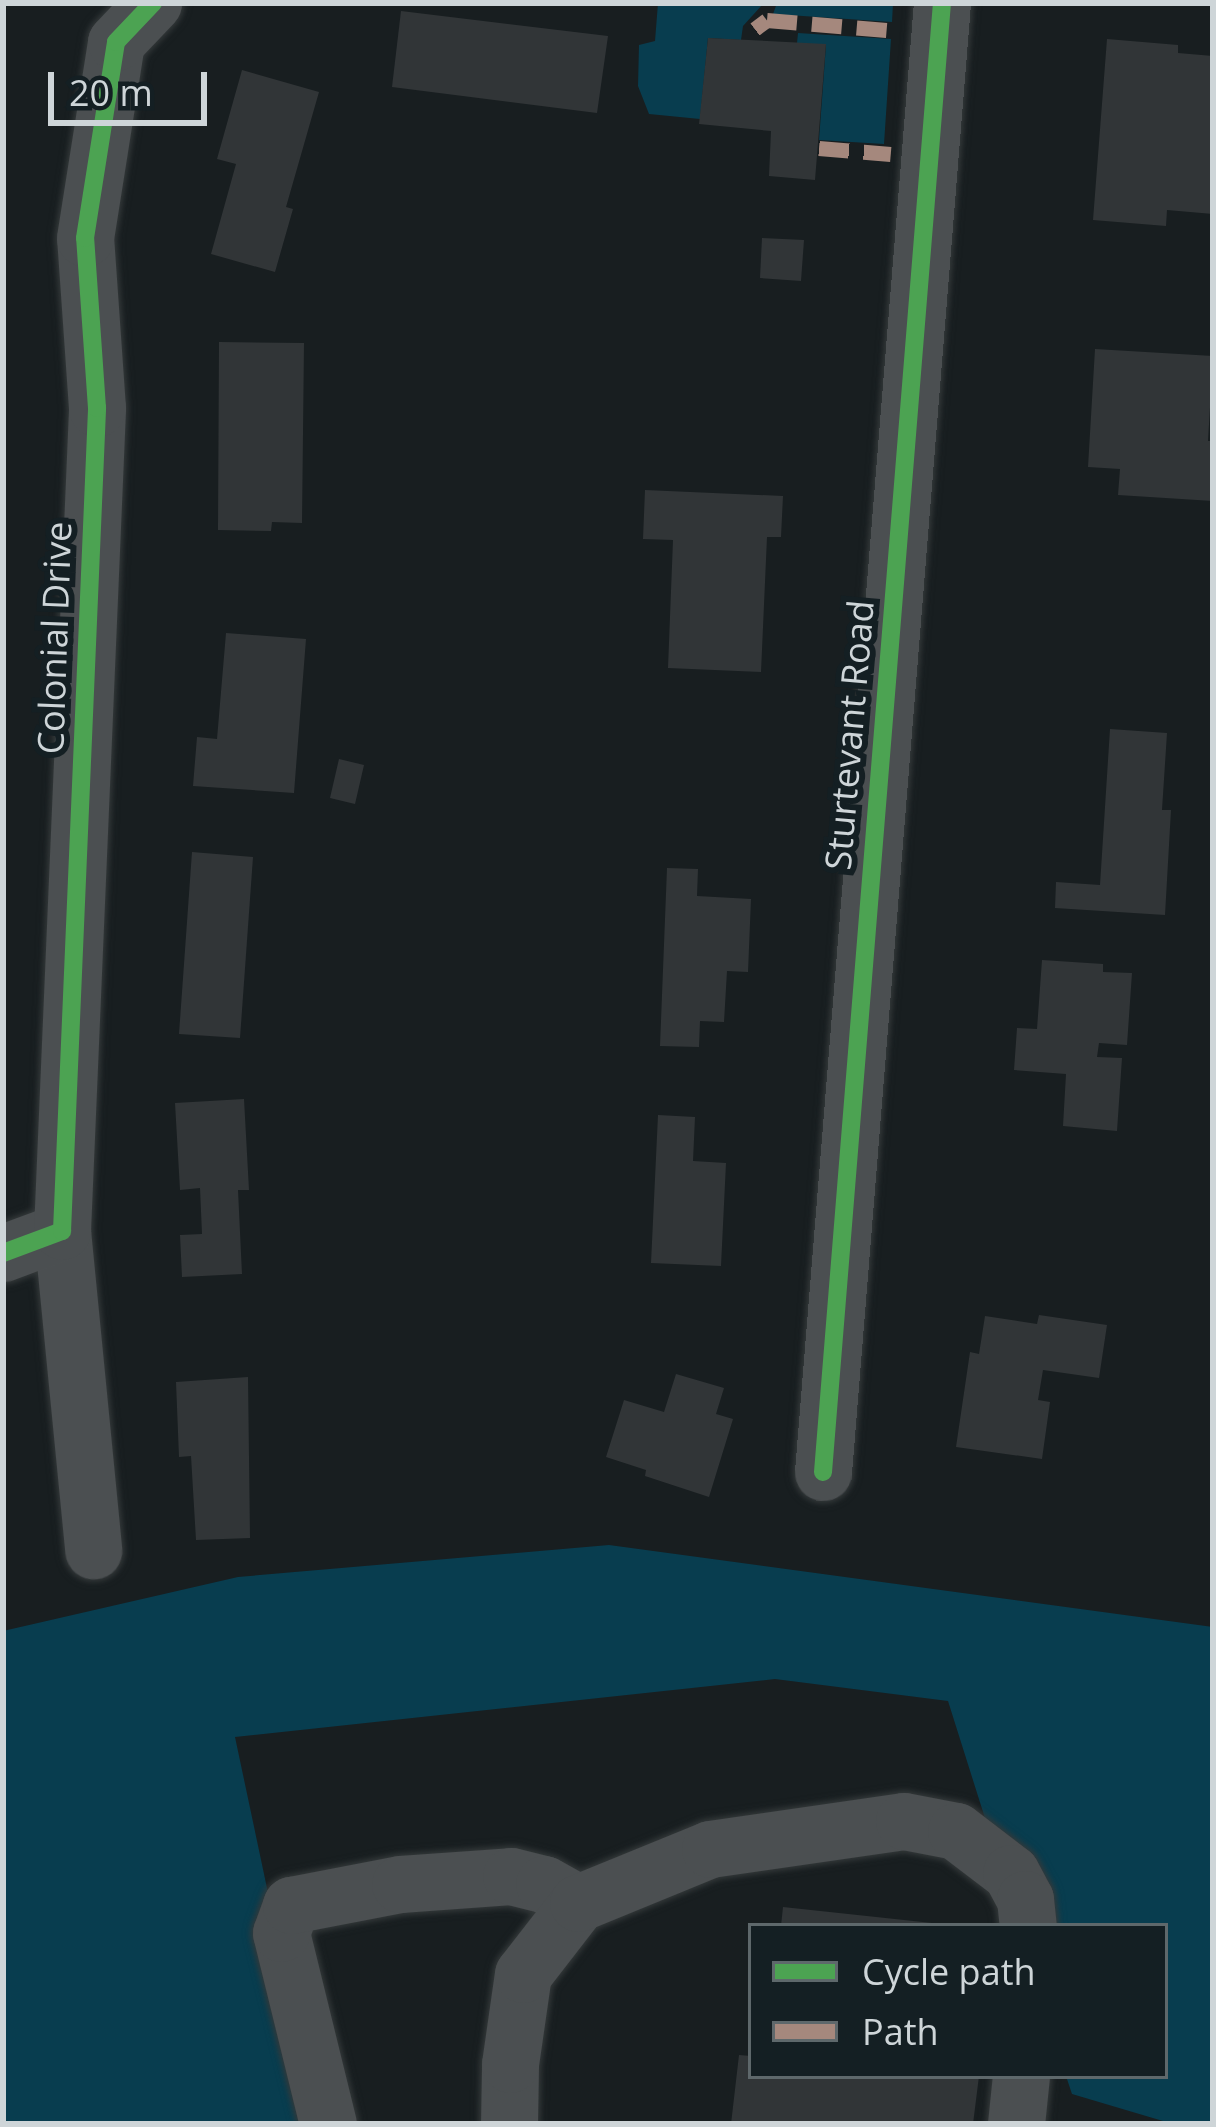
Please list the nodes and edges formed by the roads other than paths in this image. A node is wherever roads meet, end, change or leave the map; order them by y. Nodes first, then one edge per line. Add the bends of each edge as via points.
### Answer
1 (153, 3) edge
2 (942, 3) edge
3 (62, 1231) junction
4 (3, 1253) edge
5 (823, 1472) dead end
6 (93, 1550) dead end
7 (578, 1903) junction
8 (1028, 1923) edge
9 (1021, 2079) edge
10 (328, 2124) edge
11 (509, 2124) edge
12 (1016, 2124) edge

1 - 3 street, Colonial Drive via 116,42 86,238 97,407
2 - 5 street, Sturtevant Road
3 - 4 street
3 - 6 street, Colonial Drive
7 - 8 street via 710,1849 904,1821 956,1831 981,1846 1011,1873
7 - 10 street via 511,1876 400,1884 291,1905 281,1933
7 - 11 street via 523,1974
9 - 12 street

